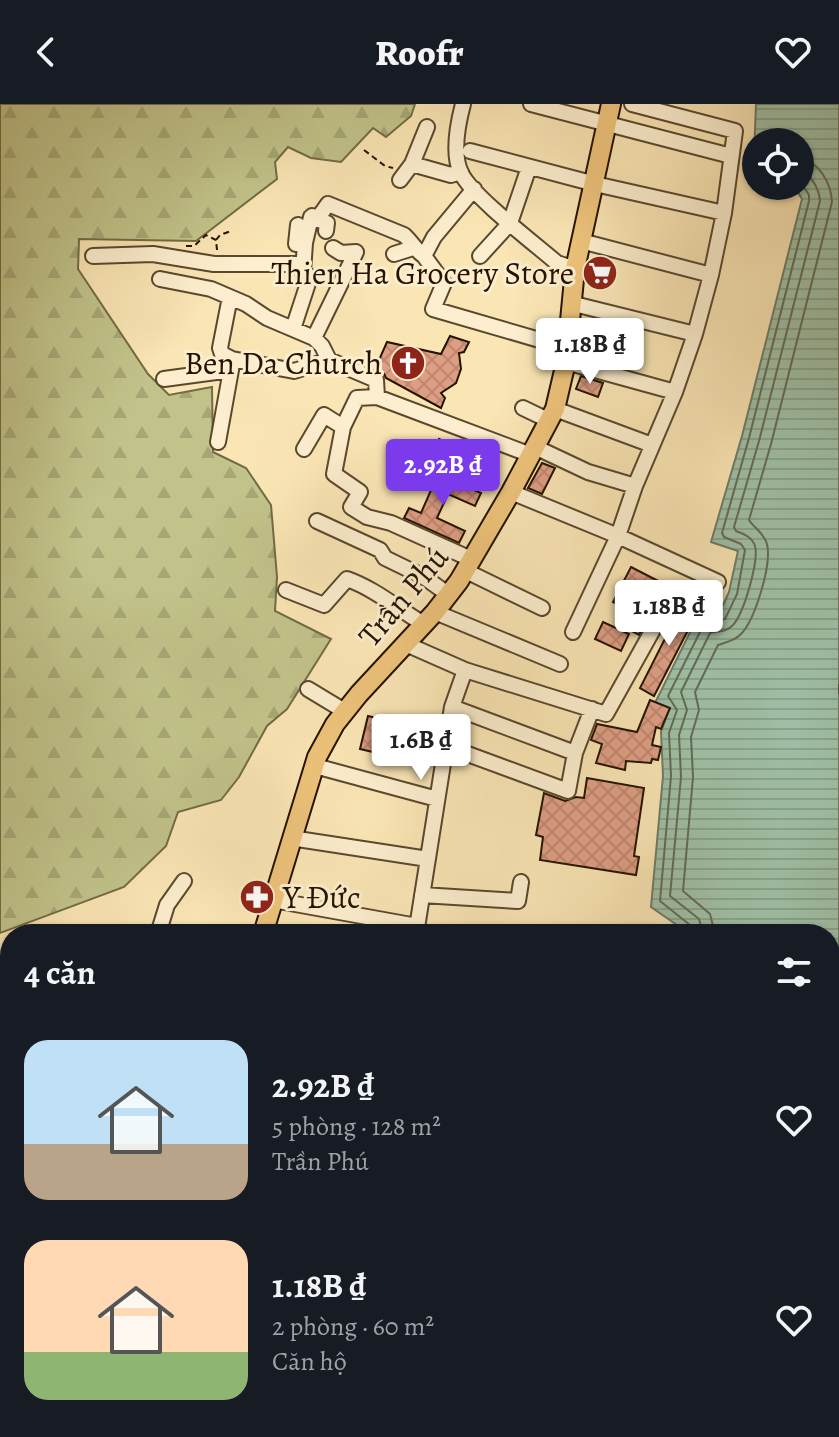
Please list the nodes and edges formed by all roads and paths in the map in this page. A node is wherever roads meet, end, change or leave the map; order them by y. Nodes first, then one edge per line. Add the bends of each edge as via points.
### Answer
1 (463, 104) edge
2 (531, 104) edge
3 (611, 104) edge
4 (632, 104) edge
5 (665, 108) edge
6 (607, 123) junction
7 (427, 127) dead end
8 (364, 150) dead end
9 (470, 151) dead end
10 (731, 156) junction
11 (529, 167) junction
12 (461, 172) junction
13 (405, 173) junction
14 (595, 184) junction
15 (474, 189) junction
16 (724, 213) junction
17 (312, 216) dead end
18 (510, 223) junction
19 (298, 225) dead end
20 (417, 226) dead end
21 (231, 231) dead end
22 (216, 240) junction
23 (581, 241) junction
24 (181, 246) dead end
25 (333, 248) junction
26 (416, 248) junction
27 (304, 254) junction
28 (394, 254) dead end
29 (93, 256) dead end
30 (480, 256) dead end
31 (216, 264) junction
32 (575, 269) junction
33 (711, 275) junction
34 (160, 279) dead end
35 (211, 289) junction
36 (230, 297) junction
37 (570, 303) junction
38 (293, 329) junction
39 (695, 334) junction
40 (314, 338) junction
41 (567, 355) junction
42 (329, 360) junction
43 (231, 364) junction
44 (164, 379) dead end
45 (675, 392) junction
46 (377, 397) junction
47 (523, 408) dead end
48 (552, 415) junction
49 (343, 427) junction
50 (218, 442) dead end
51 (652, 445) junction
52 (304, 449) dead end
53 (533, 451) junction
54 (635, 486) junction
55 (511, 492) junction
56 (317, 521) dead end
57 (618, 536) junction
58 (470, 565) junction
59 (718, 582) dead end
60 (286, 590) dead end
61 (675, 590) dead end
62 (449, 595) junction
63 (542, 608) dead end
64 (428, 618) junction
65 (573, 632) dead end
66 (406, 644) junction
67 (560, 664) dead end
68 (465, 670) junction
69 (308, 689) dead end
70 (452, 707) junction
71 (592, 709) junction
72 (346, 712) junction
73 (446, 746) junction
74 (575, 753) junction
75 (315, 766) junction
76 (437, 799) junction
77 (291, 838) junction
78 (428, 859) junction
79 (184, 881) dead end
80 (521, 882) dead end
81 (422, 895) junction
82 (273, 900) junction
83 (161, 924) edge
84 (266, 924) edge
85 (388, 924) edge
86 (418, 924) edge

1 - 12 street via 457,148
2 - 6 street
3 - 6 main road, Trần Phú
4 - 5 street
5 - 10 street via 735,131
6 - 10 street
6 - 14 main road, Trần Phú
7 - 13 street
8 - 13 path
9 - 11 street
10 - 16 street
11 - 14 street
11 - 18 street
12 - 13 street
12 - 15 street
14 - 16 street
14 - 23 main road, Trần Phú
15 - 18 street
15 - 26 street via 434,237
16 - 33 street
17 - 26 street via 318,218 328,204 385,226
18 - 30 street
18 - 32 street via 557,263
19 - 27 street via 296,244
20 - 26 street
21 - 22 path
22 - 24 path via 206,235 194,246
22 - 31 path
23 - 32 main road, Trần Phú
23 - 33 street
25 - 27 street
25 - 27 street via 334,228 311,217
25 - 40 street via 356,252
26 - 28 street
26 - 41 street via 444,283 433,309
27 - 31 street
27 - 38 street via 303,272 310,277
29 - 31 street via 153,254
31 - 35 street
32 - 37 main road, Trần Phú
33 - 39 street
34 - 35 street
35 - 36 street
36 - 38 street
36 - 43 street via 220,348
37 - 39 street
37 - 41 main road, Trần Phú
38 - 40 street
39 - 45 street
40 - 42 street
41 - 45 street
41 - 48 main road, Trần Phú
42 - 43 street via 294,371
42 - 46 street via 376,380
43 - 44 street
43 - 50 street
45 - 51 street
46 - 49 street via 357,398
46 - 53 street
47 - 48 street
48 - 51 street
48 - 53 main road, Trần Phú
49 - 52 street via 324,415
49 - 58 street via 334,474 360,492 351,507
51 - 54 street
53 - 54 street
53 - 55 main road, Trần Phú
54 - 57 street
55 - 57 street
55 - 58 main road, Trần Phú
56 - 62 street via 380,550
57 - 59 street
57 - 65 street
58 - 62 main road, Trần Phú
58 - 63 street
60 - 64 street via 324,605 347,579
61 - 71 street via 606,714
62 - 64 main road, Trần Phú
64 - 66 main road, Trần Phú
64 - 67 street
66 - 68 street
66 - 72 main road, Trần Phú
68 - 70 street
68 - 71 street
69 - 72 street
70 - 73 street
70 - 74 street
71 - 74 street
72 - 75 main road, Trần Phú
73 - 74 street via 568,791
73 - 76 street
75 - 76 street
75 - 77 main road, Trần Phú
76 - 78 street
77 - 78 street
77 - 82 main road, Trần Phú
78 - 81 street
79 - 83 street
80 - 81 street via 518,901
81 - 86 street
82 - 84 main road, Trần Phú
82 - 85 street

